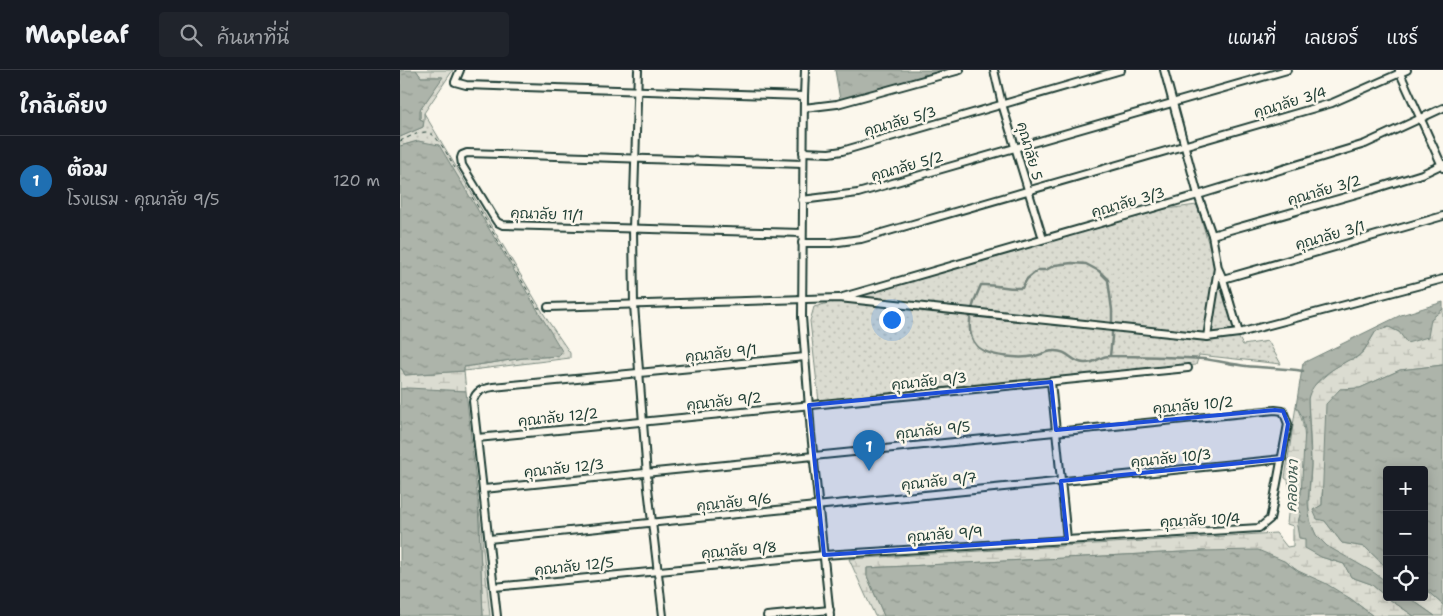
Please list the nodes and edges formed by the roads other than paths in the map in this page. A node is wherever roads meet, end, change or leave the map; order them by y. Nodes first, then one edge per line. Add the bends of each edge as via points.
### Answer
1 (460, 70) edge
2 (638, 70) edge
3 (805, 70) edge
4 (960, 70) edge
5 (994, 70) edge
6 (1121, 70) edge
7 (1164, 70) edge
8 (1288, 70) edge
9 (1402, 71) edge
10 (637, 91) junction
11 (804, 96) junction
12 (1173, 103) junction
13 (1002, 104) junction
14 (804, 108) junction
15 (1443, 108) edge
16 (1421, 119) junction
17 (1184, 146) junction
18 (1016, 148) junction
19 (803, 152) junction
20 (636, 159) junction
21 (803, 164) junction
22 (1443, 166) edge
23 (1028, 190) junction
24 (1198, 195) junction
25 (802, 200) junction
26 (1443, 216) edge
27 (632, 228) junction
28 (802, 233) junction
29 (1212, 235) junction
30 (1043, 239) junction
31 (802, 243) junction
32 (1218, 268) junction
33 (1223, 279) junction
34 (1443, 279) edge
35 (802, 298) junction
36 (839, 298) junction
37 (634, 305) junction
38 (548, 307) road end
39 (1239, 332) junction
40 (1207, 337) junction
41 (805, 357) junction
42 (1188, 368) dead end
43 (639, 373) junction
44 (1051, 382) junction
45 (809, 405) junction
46 (642, 422) junction
47 (1056, 430) junction
48 (477, 438) junction
49 (813, 455) junction
50 (1282, 459) junction
51 (646, 472) junction
52 (1062, 481) junction
53 (484, 489) junction
54 (818, 506) junction
55 (652, 522) junction
56 (489, 539) junction
57 (1067, 539) junction
58 (824, 554) junction
59 (657, 570) junction
60 (494, 587) junction
61 (830, 613) edge
62 (497, 616) edge
63 (662, 616) edge
64 (767, 616) edge

1 - 10 street via 455,82 466,86
2 - 10 street
3 - 11 street
4 - 14 street via 836,104
5 - 13 street, คุณาลัย 5
6 - 13 street, คุณาลัย 5/3
7 - 12 street
8 - 12 street, คุณาลัย 5/2
9 - 16 street
9 - 17 street, คุณาลัย 3/4 via 1332,103
10 - 11 street
10 - 20 street
11 - 14 street
12 - 17 street
12 - 18 street, คุณาลัย 5/2
13 - 18 street, คุณาลัย 5
13 - 19 street, คุณาลัย 5/3 via 842,151
14 - 19 street
15 - 16 street, คุณาลัย 3/3
16 - 22 street
16 - 24 street, คุณาลัย 3/3 via 1365,144
17 - 23 street, คุณาลัย 3/4
17 - 24 street
18 - 23 street, คุณาลัย 5
18 - 25 street, คุณาลัย 5/2 via 858,193
19 - 21 street
20 - 21 street
20 - 27 street
20 - 27 street, คุณาลัย 11/1 via 466,153 460,158 493,216 503,225
21 - 25 street
22 - 29 street, คุณาลัย 3/2
23 - 30 street, คุณาลัย 5
23 - 31 street, คุณาลัย 3/4 via 861,239
24 - 29 street
24 - 30 street, คุณาลัย 3/3
25 - 28 street
26 - 33 street, คุณาลัย 3/1
27 - 28 street
27 - 37 street
28 - 31 street
29 - 32 street
30 - 36 street, คุณาลัย 3/3
31 - 35 street
32 - 33 street
32 - 40 street
33 - 39 street
34 - 39 street
35 - 36 street
35 - 37 street
35 - 41 street
36 - 40 street
37 - 38 street
37 - 43 street
39 - 40 street
41 - 43 street, คุณาลัย 9/1
41 - 45 street
42 - 44 street, คุณาลัย 9/3
43 - 46 street
43 - 48 street, คุณาลัย 9/1 via 479,391 473,400
44 - 45 street, คุณาลัย 9/3
44 - 47 street
45 - 46 street, คุณาลัย 9/2
45 - 49 street
46 - 48 street, คุณาลัย 12/2
46 - 51 street
47 - 49 street, คุณาลัย 9/5
47 - 50 street, คุณาลัย 10/2 via 1283,411 1287,419
47 - 52 street
48 - 53 street, คุณาลัย 9/1
49 - 51 street, คุณาลัย 9/5
49 - 54 street
50 - 52 street, คุณาลัย 10/3
50 - 57 street, คุณาลัย 10/4 via 1270,519 1259,528
51 - 53 street, คุณาลัย 12/3
51 - 55 street
52 - 54 street, คุณาลัย 9/7
52 - 57 street
53 - 56 street, คุณาลัย 9/1
54 - 55 street, คุณาลัย 9/6
54 - 58 street
55 - 56 street, คุณาลัย 9/6
55 - 59 street
56 - 60 street, คุณาลัย 9/1
57 - 58 street, คุณาลัย 9/9
58 - 59 street, คุณาลัย 9/8
58 - 61 street
59 - 60 street, คุณาลัย 12/5
59 - 63 street
60 - 62 street, คุณาลัย 9/1
61 - 64 street

